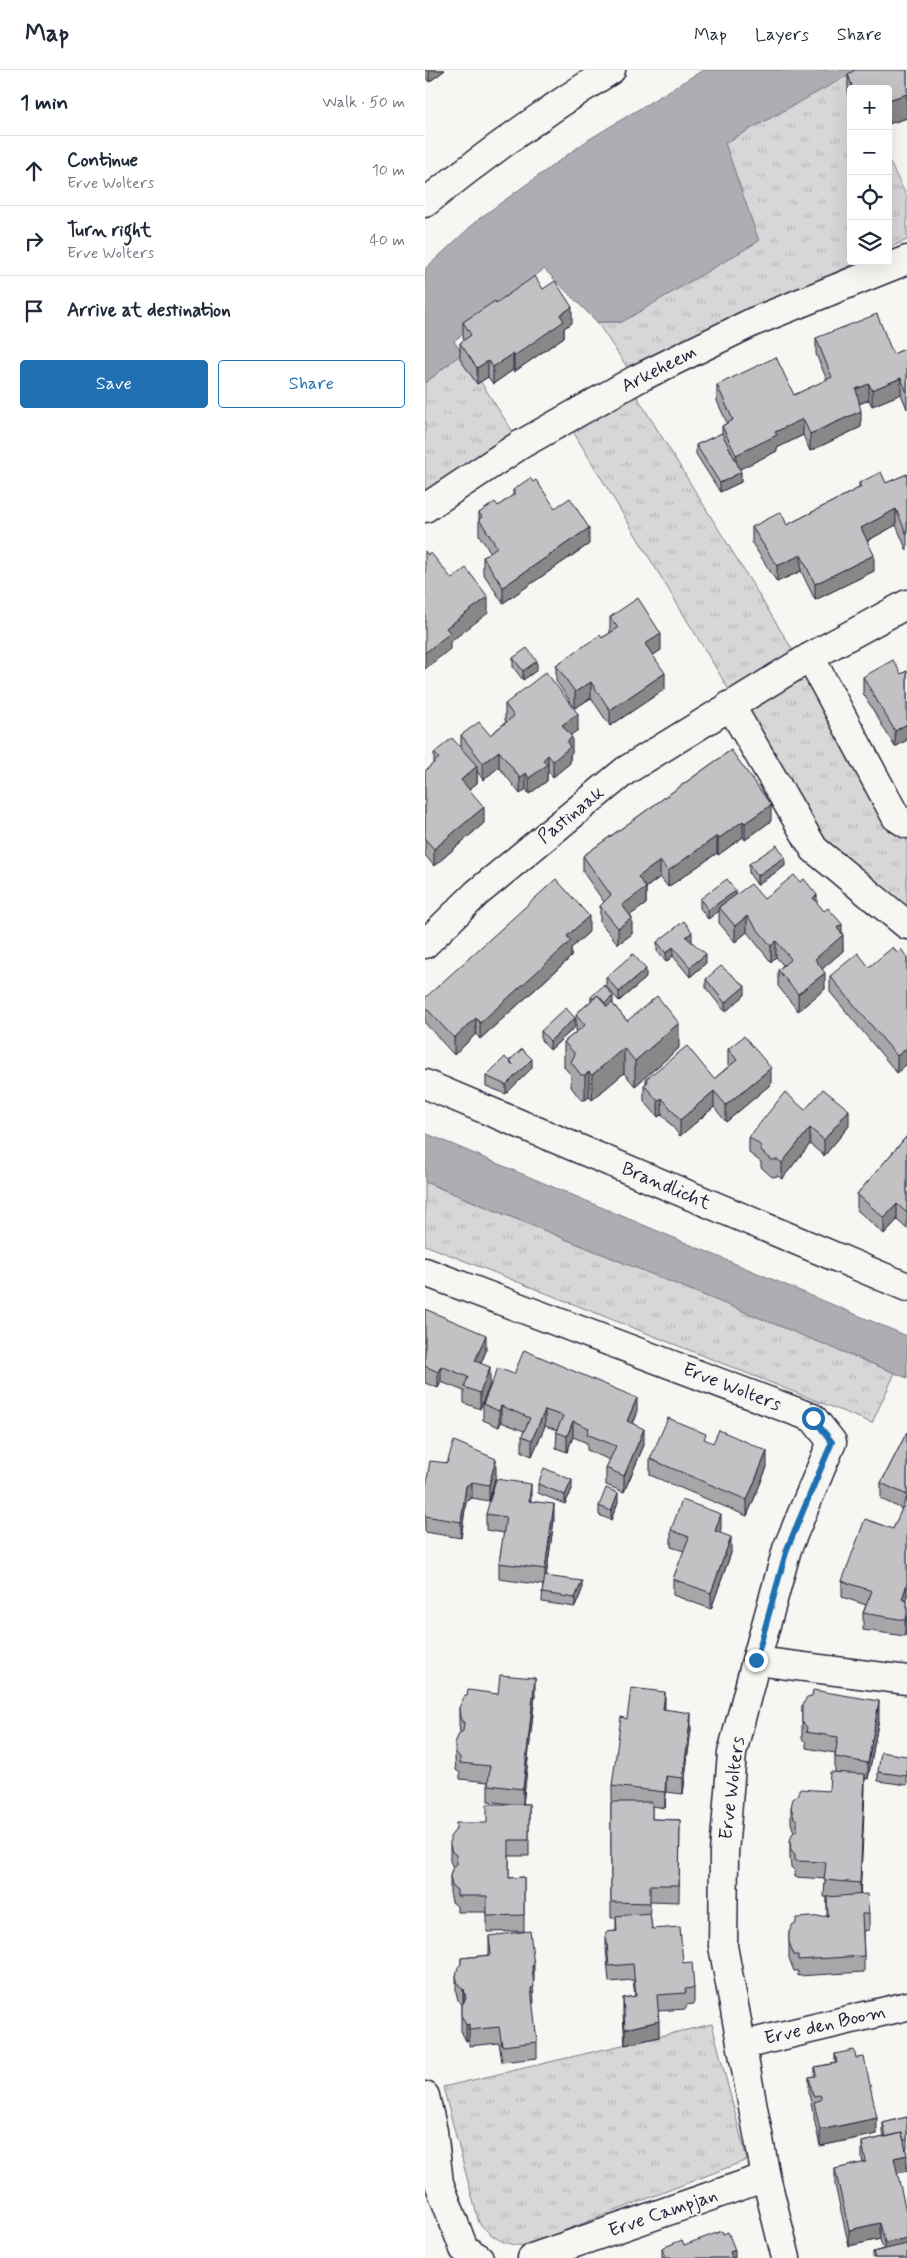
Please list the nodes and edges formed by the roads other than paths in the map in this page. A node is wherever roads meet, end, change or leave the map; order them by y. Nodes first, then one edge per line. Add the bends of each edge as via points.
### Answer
1 (611, 70) edge
2 (425, 203) edge
3 (907, 260) edge
4 (425, 508) edge
5 (907, 604) edge
6 (810, 657) junction
7 (730, 704) junction
8 (907, 824) edge
9 (907, 925) edge
10 (425, 944) edge
11 (425, 1084) edge
12 (425, 1272) edge
13 (907, 1287) edge
14 (756, 1660) junction
15 (907, 1680) edge
16 (907, 2006) edge
17 (743, 2045) junction
18 (425, 2096) edge
19 (766, 2177) junction
20 (479, 2258) edge
21 (532, 2258) edge
22 (786, 2258) edge

1 - 2 street via 474,164
3 - 4 street, Arkeheem via 753,322 637,379 519,445
5 - 6 street, Pastinaak
6 - 7 street, Pastinaak
6 - 8 street via 896,817
7 - 9 street via 814,849
7 - 10 street, Pastinaak via 625,771 477,893
11 - 13 street, Brandlicht
12 - 14 street, Erve Wolters via 813,1418 832,1442 787,1549
14 - 15 street
14 - 17 street, Erve Wolters via 732,1754 724,1853 723,1946
16 - 17 street, Erve den Boom
17 - 19 street, Erve Wolters
18 - 20 street via 439,2183 465,2249
19 - 21 street, Erve Campjan
19 - 22 street, Erve Wolters

